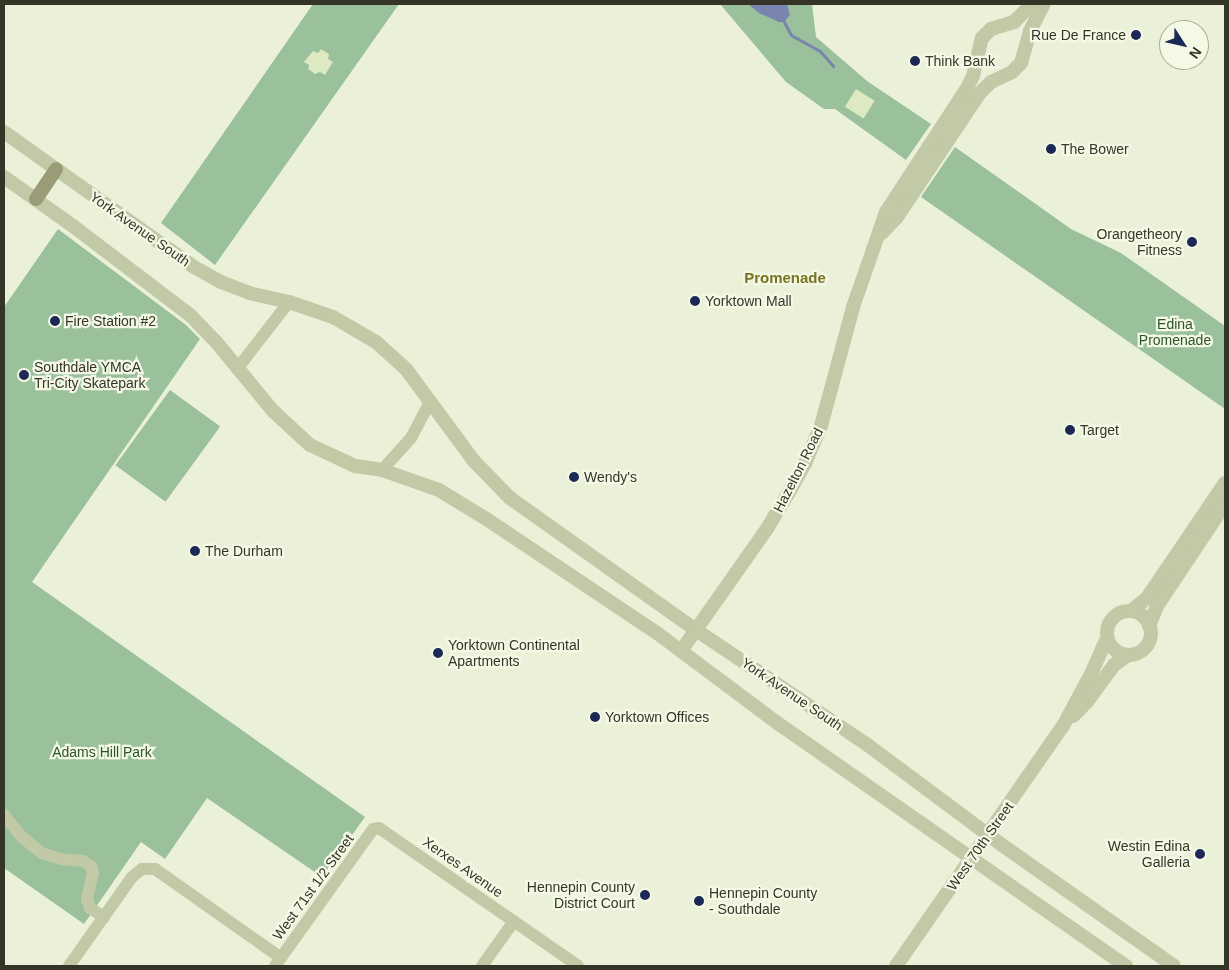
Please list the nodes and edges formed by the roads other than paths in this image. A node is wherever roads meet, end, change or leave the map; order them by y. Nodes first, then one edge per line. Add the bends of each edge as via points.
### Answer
1 (1032, 4) edge
2 (1044, 4) edge
3 (1002, 26) junction
4 (1026, 44) junction
5 (976, 57) junction
6 (1001, 77) junction
7 (4, 132) edge
8 (56, 169) junction
9 (4, 177) edge
10 (36, 199) junction
11 (879, 235) junction
12 (289, 302) junction
13 (237, 369) junction
14 (430, 402) junction
15 (382, 470) junction
16 (1225, 483) edge
17 (1225, 504) edge
18 (1131, 612) junction
19 (1150, 626) junction
20 (696, 630) junction
21 (1107, 638) junction
22 (681, 651) junction
23 (1128, 656) junction
24 (1063, 726) junction
25 (4, 815) edge
26 (379, 828) joint
27 (988, 835) junction
28 (972, 858) junction
29 (104, 917) junction
30 (514, 921) junction
31 (278, 962) edge
32 (69, 966) edge
33 (482, 966) edge
34 (578, 966) edge
35 (896, 966) edge
36 (1126, 966) edge
37 (1174, 966) edge

1 - 3 street, Hazelton Road via 1014,22
2 - 4 street, Hazelton Road
3 - 4 street via 1015,30 1024,37
3 - 5 street, Hazelton Road via 991,29 982,38
4 - 6 street, Hazelton Road via 1021,63
5 - 6 street via 986,72
5 - 11 street, Hazelton Road via 967,88 886,212
6 - 11 street, Hazelton Road via 979,94 898,217
7 - 8 street, York Avenue South
8 - 10 main road
8 - 12 street, York Avenue South via 194,267 249,293
9 - 10 street
10 - 13 street via 170,299 204,329
11 - 20 street, Hazelton Road via 853,307 821,426 806,461 768,527
12 - 13 street
12 - 14 street, York Avenue South via 333,317 376,342 406,370
13 - 15 street via 273,411 310,445 355,466
14 - 15 street via 411,438
14 - 20 street, York Avenue South via 473,460 510,498
15 - 22 street via 440,490
16 - 18 street via 1147,598
17 - 19 street via 1157,606
18 - 19 street via 1144,618
18 - 21 street via 1114,617 1108,626
19 - 23 street via 1150,639 1144,649
20 - 22 street, Hazelton Road
20 - 27 street, York Avenue South via 869,746
21 - 23 street via 1114,650
21 - 24 street, West 70th Street
22 - 28 street via 776,722
23 - 24 street, West 70th Street via 1114,665 1087,702
24 - 27 street, West 70th Street
25 - 29 street via 22,837 42,853 83,861 91,866 93,873 86,898 90,908
26 - 30 street, Xerxes Avenue
26 - 31 street, West 71st 1/2 Street via 373,829
27 - 28 street, West 70th Street
27 - 37 street, York Avenue South
28 - 35 street, West 70th Street
28 - 36 street
29 - 31 street via 132,876 142,869 155,869
29 - 32 street
30 - 33 street
30 - 34 street, Xerxes Avenue

